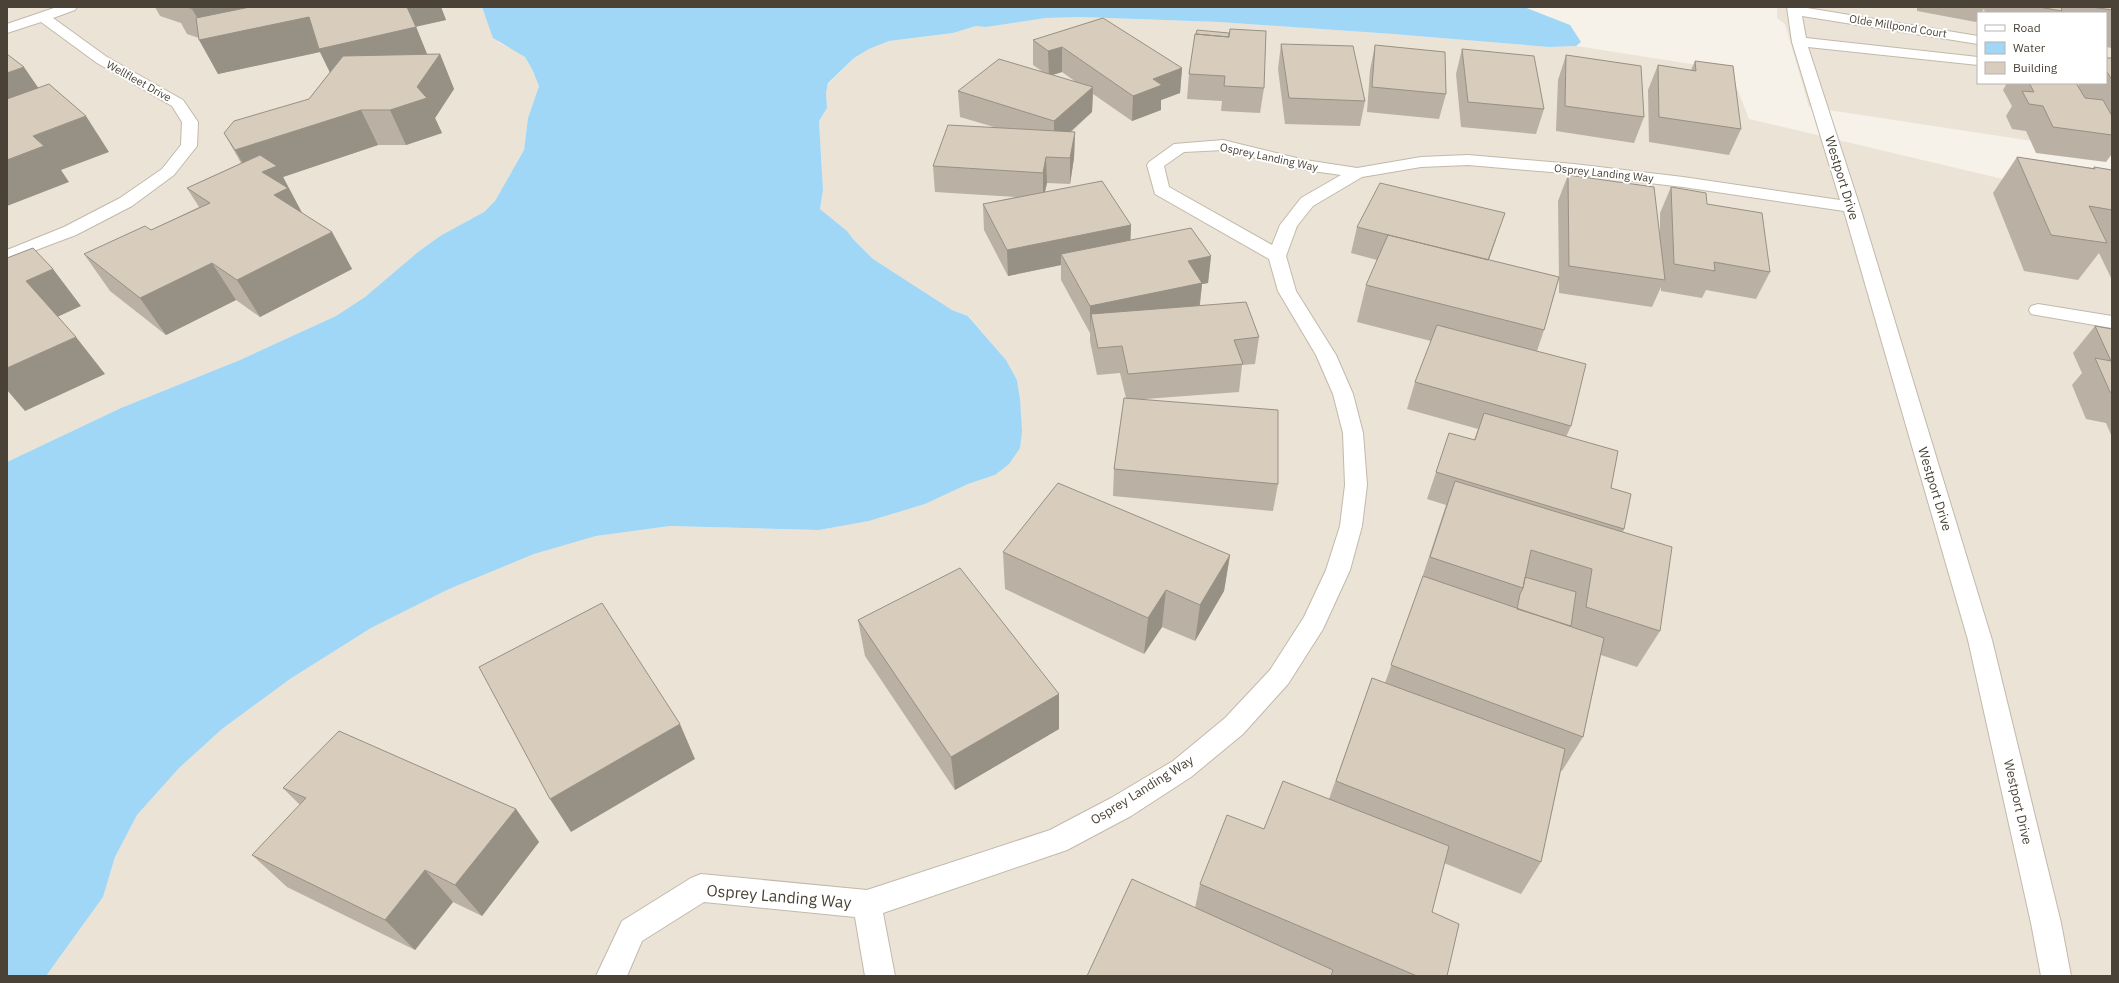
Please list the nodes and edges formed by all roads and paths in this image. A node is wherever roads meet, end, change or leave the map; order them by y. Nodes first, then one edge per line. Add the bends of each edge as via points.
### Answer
1 (70, 7) edge
2 (1794, 9) edge
3 (43, 17) junction
4 (7, 29) edge
5 (1977, 40) edge
6 (1799, 42) junction
7 (1977, 61) edge
8 (1357, 173) junction
9 (1851, 207) junction
10 (7, 256) edge
11 (1277, 256) junction
12 (2038, 310) dead end
13 (2112, 322) edge
14 (867, 904) junction
15 (611, 976) edge
16 (880, 976) edge
17 (2056, 976) edge

1 - 3 street
2 - 5 street, Olde Millpond Court
2 - 6 street, Westport Drive
3 - 4 street
3 - 10 street, Wellfleet Drive via 102,60 178,103 190,122 188,146 168,172 126,202 70,231
6 - 7 street, Olde Millpond Court
6 - 9 street, Westport Drive
8 - 9 street, Osprey Landing Way via 1421,162 1468,160 1683,182
8 - 11 street, Osprey Landing Way via 1307,202 1289,225
8 - 11 street, Osprey Landing Way via 1305,165 1223,145 1180,147 1155,165 1160,190 1198,212 1239,231
9 - 17 street, Westport Drive via 1980,640
11 - 14 street, Osprey Landing Way via 1287,291 1326,355 1343,394 1353,434 1356,484 1351,526 1338,570 1314,622 1279,677 1234,726 1182,769 1121,807 1057,841
12 - 13 street
14 - 15 street, Osprey Landing Way via 701,888 632,931
14 - 16 street, Osprey Landing Way

